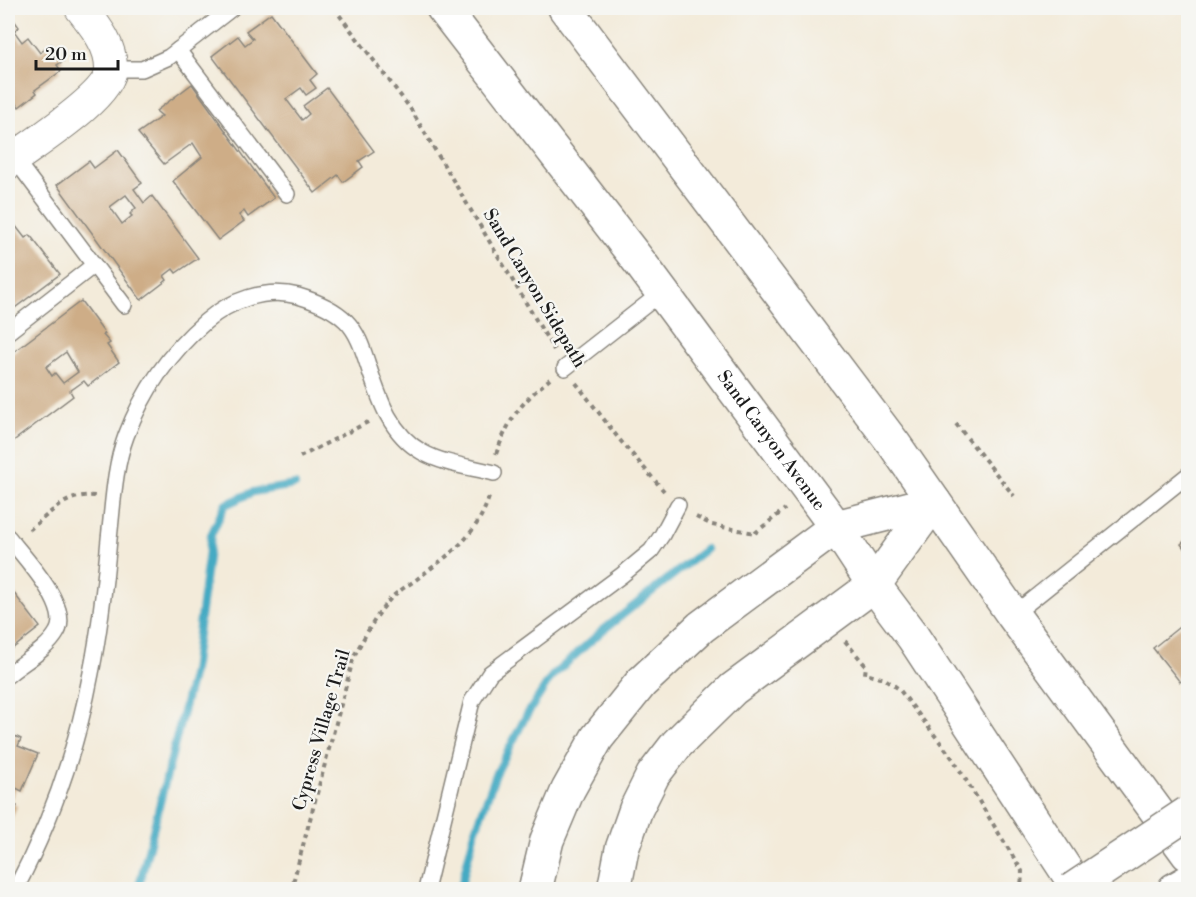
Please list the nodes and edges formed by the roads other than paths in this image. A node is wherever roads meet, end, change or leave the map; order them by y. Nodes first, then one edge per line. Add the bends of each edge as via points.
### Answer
1 (81, 8) edge
2 (232, 8) edge
3 (443, 8) edge
4 (565, 8) edge
5 (178, 50) junction
6 (111, 69) junction
7 (12, 152) edge
8 (287, 194) dead end
9 (94, 265) junction
10 (661, 292) junction
11 (124, 305) dead end
12 (8, 332) edge
13 (565, 368) road end
14 (494, 473) road end
15 (1188, 475) edge
16 (934, 502) junction
17 (678, 506) road end
18 (836, 527) junction
19 (10, 540) edge
20 (874, 585) junction
21 (1013, 615) junction
22 (8, 675) edge
23 (1188, 813) edge
24 (1188, 854) edge
25 (1188, 882) edge
26 (15, 890) edge
27 (426, 890) edge
28 (535, 890) edge
29 (614, 890) edge
30 (1072, 890) edge
31 (1079, 890) edge
32 (1174, 890) edge

1 - 6 street via 104,42
2 - 5 lane
3 - 10 main road, Sand Canyon Avenue
4 - 16 main road
5 - 6 lane via 142,69
5 - 8 lane
6 - 7 street via 107,84 96,97
7 - 9 lane
9 - 11 lane
9 - 12 lane
10 - 13 lane
10 - 18 main road, Sand Canyon Avenue
14 - 26 lane via 434,458 396,430 360,342 346,321 322,304 294,295 242,298 201,325 160,369 125,437 115,478 103,602 78,730 61,785
15 - 21 lane
16 - 18 main road
16 - 20 main road
16 - 21 main road
17 - 27 lane via 651,551 490,673 472,701
18 - 20 main road, Sand Canyon Avenue
18 - 28 main road via 701,627 641,683 597,738 576,773 547,840
19 - 22 lane via 52,593 60,613 59,630
20 - 29 main road via 733,689 677,744 653,775 636,809 622,849
20 - 31 main road, Sand Canyon Avenue via 913,637
21 - 24 main road
23 - 30 main road, bridge
25 - 32 main road

